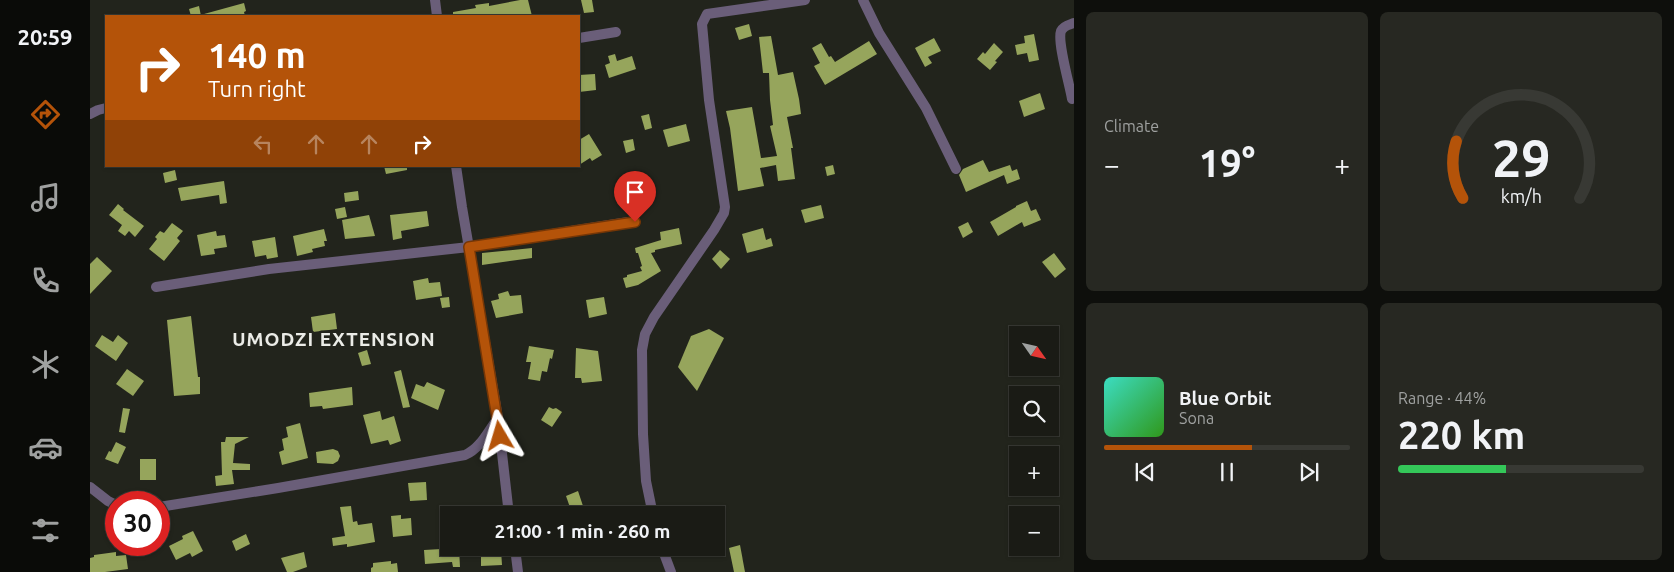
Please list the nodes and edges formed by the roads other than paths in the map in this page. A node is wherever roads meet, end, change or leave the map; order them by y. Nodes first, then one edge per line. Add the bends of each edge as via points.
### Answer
1 (435, 0) edge
2 (805, 0) edge
3 (863, 0) edge
4 (437, 15) edge
5 (1074, 23) edge
6 (616, 32) dead end
7 (580, 38) edge
8 (1072, 99) dead end
9 (105, 108) edge
10 (90, 114) edge
11 (456, 167) edge
12 (956, 169) dead end
13 (635, 222) dead end
14 (469, 247) junction
15 (156, 287) dead end
16 (498, 418) junction
17 (90, 487) edge
18 (105, 499) edge
19 (170, 505) edge
20 (508, 506) edge
21 (651, 506) edge
22 (515, 556) edge
23 (665, 556) edge
24 (518, 572) edge
25 (671, 572) edge

1 - 4 street
2 - 21 street via 707,14 702,24 709,100 725,207 714,230 645,334 642,350 643,434
3 - 12 street via 879,33 926,108
5 - 8 street via 1064,26 1060,33
6 - 7 street
9 - 10 street
11 - 14 street
13 - 14 street
14 - 15 street via 270,269
14 - 16 street
16 - 19 street via 473,452 465,455
16 - 20 street
17 - 18 street
22 - 24 street
23 - 25 street

